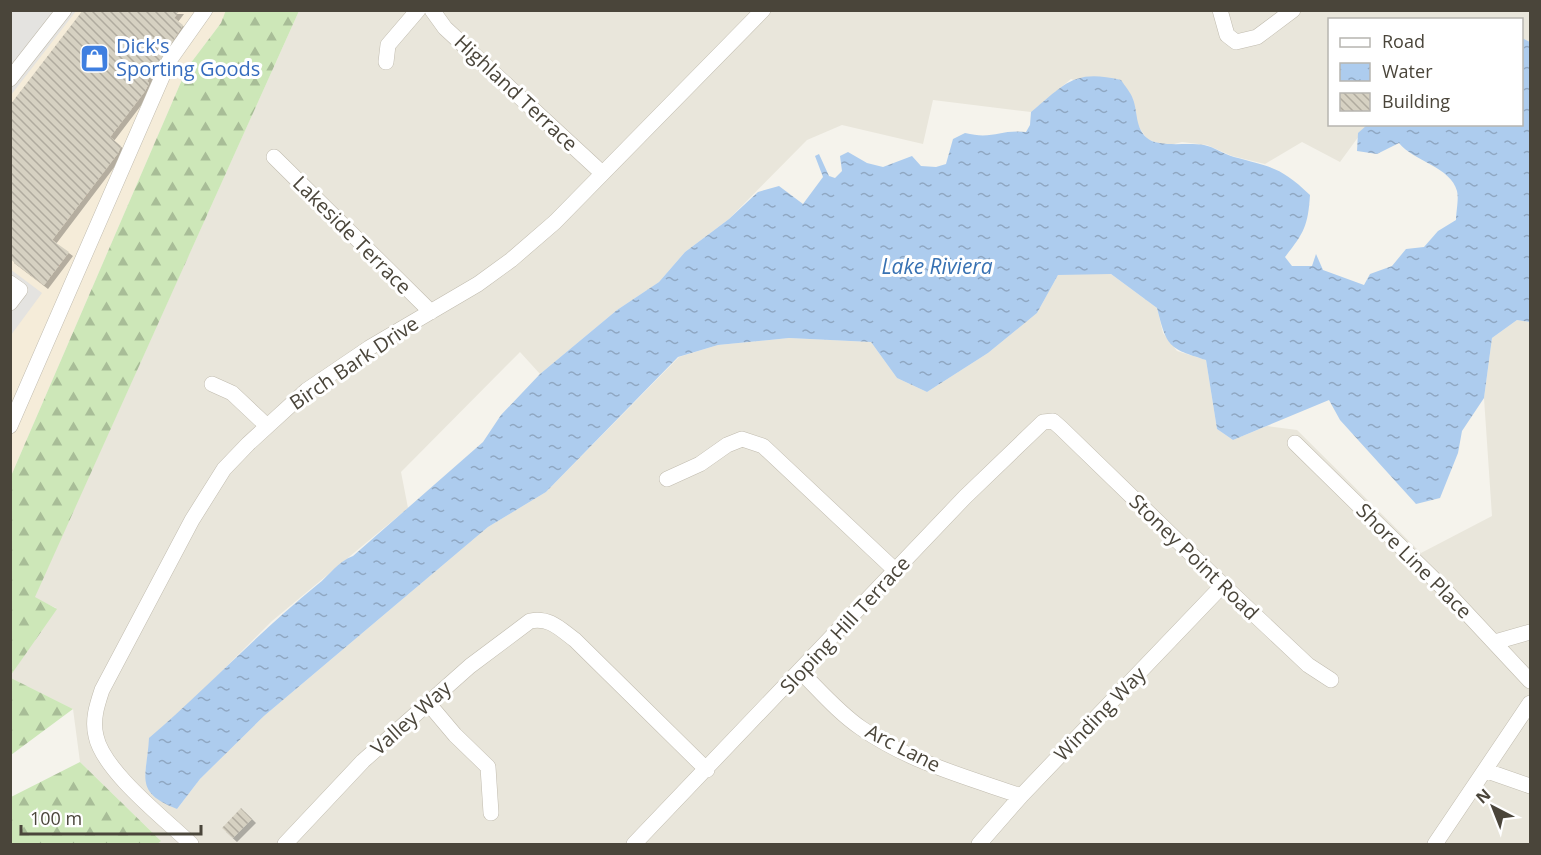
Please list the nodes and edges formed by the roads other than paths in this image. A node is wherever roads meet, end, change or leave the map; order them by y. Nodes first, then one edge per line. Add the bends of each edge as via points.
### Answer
1 (64, 10) edge
2 (205, 10) edge
3 (418, 10) edge
4 (432, 10) edge
5 (763, 10) edge
6 (1220, 10) edge
7 (1293, 10) edge
8 (386, 62) dead end
9 (10, 79) edge
10 (274, 157) dead end
11 (602, 173) junction
12 (10, 283) edge
13 (10, 303) edge
14 (431, 312) junction
15 (212, 384) dead end
16 (14, 409) edge
17 (266, 425) junction
18 (10, 426) edge
19 (1062, 428) joint
20 (1294, 443) dead end
21 (667, 479) dead end
22 (896, 571) junction
23 (1223, 585) junction
24 (1530, 632) edge
25 (1496, 642) junction
26 (801, 672) junction
27 (1331, 680) dead end
28 (1530, 681) edge
29 (1530, 702) edge
30 (429, 703) junction
31 (707, 770) junction
32 (1487, 771) junction
33 (1530, 786) edge
34 (1021, 796) junction
35 (491, 813) dead end
36 (982, 843) edge
37 (192, 844) edge
38 (285, 844) edge
39 (634, 844) edge
40 (1435, 844) edge

1 - 9 street
2 - 16 street via 169,61
3 - 8 street via 388,45
4 - 11 street, Highland Terrace via 445,28
5 - 11 street, Birch Bark Drive
6 - 7 street via 1227,35 1236,42 1257,37
10 - 14 street, Lakeside Terrace
11 - 14 street, Birch Bark Drive via 511,260
12 - 13 street via 20,290
14 - 17 street, Birch Bark Drive via 307,390
15 - 17 street via 232,393
16 - 18 street
17 - 37 street, Birch Bark Drive via 224,469 192,520 95,710 96,738 103,755
19 - 22 street, Sloping Hill Terrace via 1053,421 1043,422
19 - 23 street, Stoney Point Road
20 - 25 street, Shore Line Place
21 - 22 street via 700,464 727,445 742,439 752,441 763,446
22 - 26 street, Sloping Hill Terrace
23 - 27 street, Stoney Point Road via 1308,665
23 - 34 street, Winding Way
24 - 25 street
25 - 28 street, Shore Line Place
26 - 31 street, Sloping Hill Terrace
26 - 34 street, Arc Lane via 861,728 895,748 922,762
29 - 32 street
30 - 31 street, Valley Way via 530,621 542,619 575,640
30 - 35 street via 488,767
30 - 38 street, Valley Way via 363,761
31 - 39 street, Sloping Hill Terrace
32 - 33 street
32 - 40 street
34 - 36 street, Winding Way

